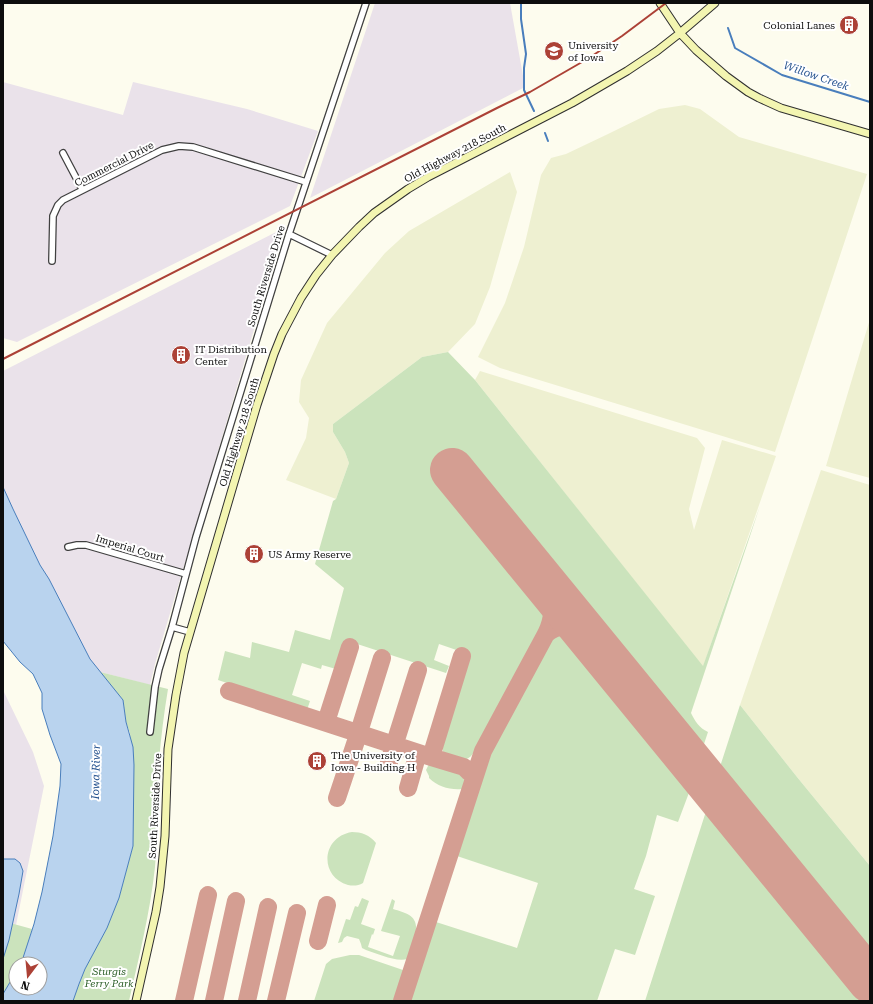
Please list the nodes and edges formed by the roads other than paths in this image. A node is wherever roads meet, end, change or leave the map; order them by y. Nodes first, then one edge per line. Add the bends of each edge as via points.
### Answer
1 (366, 3) edge
2 (660, 3) edge
3 (715, 3) edge
4 (680, 33) junction
5 (870, 134) edge
6 (63, 152) dead end
7 (306, 182) junction
8 (82, 189) junction
9 (289, 234) junction
10 (332, 255) junction
11 (52, 261) dead end
12 (68, 547) dead end
13 (186, 574) junction
14 (172, 627) junction
15 (190, 632) junction
16 (150, 732) dead end
17 (136, 1001) edge

1 - 7 street, South Riverside Drive
2 - 4 main road
3 - 4 main road, Old Highway 218 South
4 - 5 main road via 737,85 759,98 781,108
4 - 10 main road, Old Highway 218 South via 627,71 572,103 408,188 374,213
6 - 8 street
7 - 8 street, Commercial Drive via 193,147 179,146 158,151
7 - 9 street, South Riverside Drive
8 - 11 street, Commercial Drive via 63,200 55,210 52,223
9 - 10 street
9 - 13 street, South Riverside Drive
10 - 15 main road, Old Highway 218 South via 301,298 274,354
12 - 13 street, Imperial Court via 86,545
13 - 14 street, South Riverside Drive
14 - 15 street
14 - 16 street, South Riverside Drive via 155,686
15 - 17 main road, South Riverside Drive via 176,695 168,749 165,836 160,887

